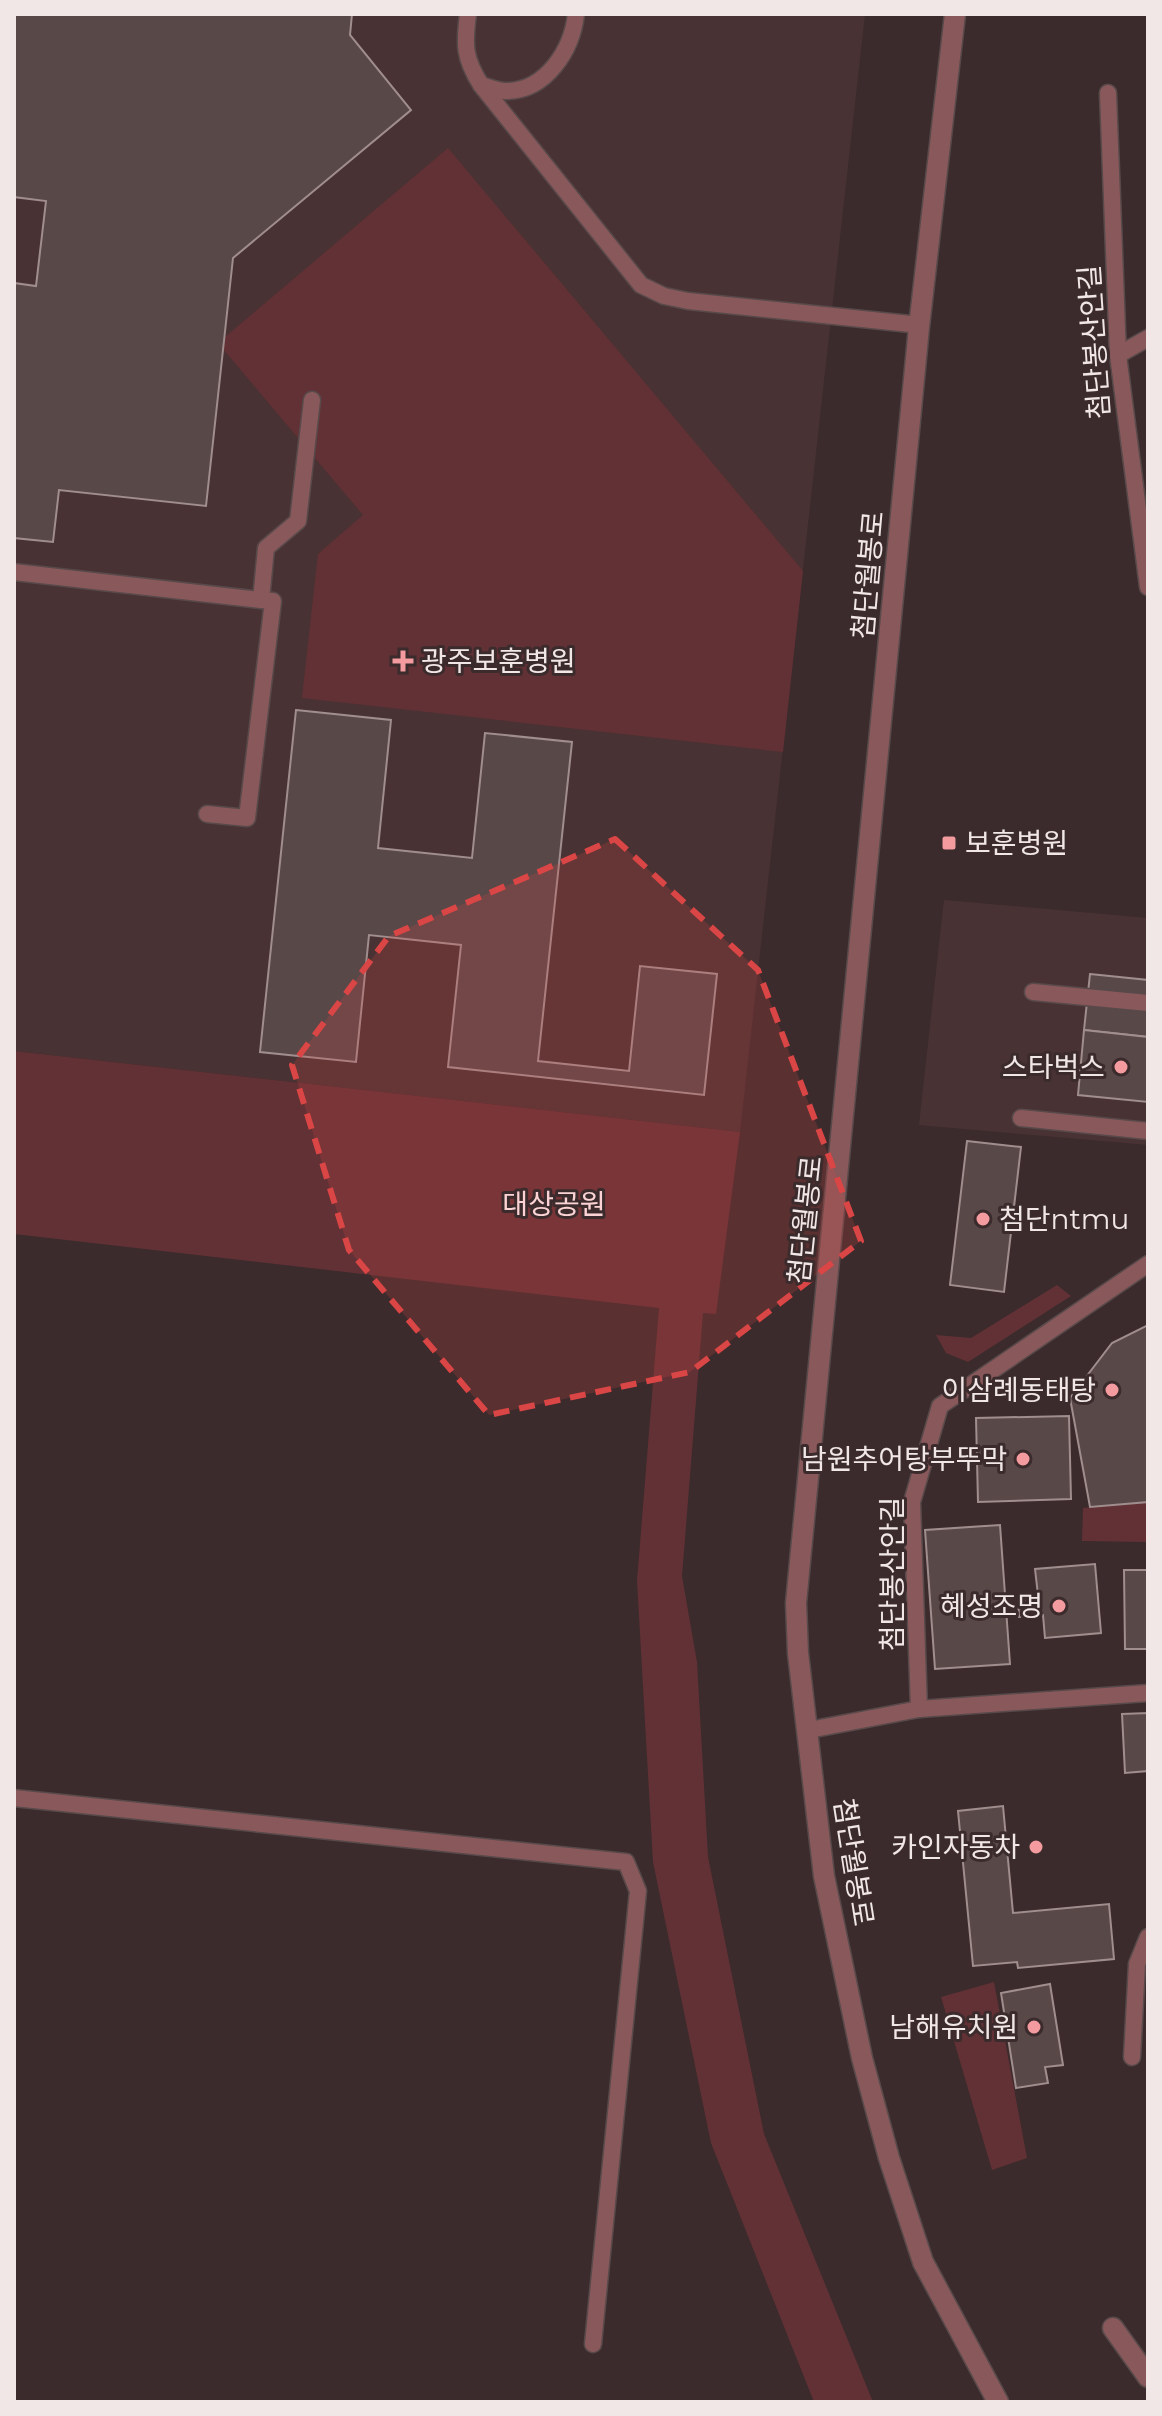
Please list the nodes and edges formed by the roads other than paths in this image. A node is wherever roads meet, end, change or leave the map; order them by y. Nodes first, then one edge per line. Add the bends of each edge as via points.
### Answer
1 (468, 14) edge
2 (576, 14) edge
3 (955, 14) edge
4 (481, 85) junction
5 (1108, 93) dead end
6 (920, 325) junction
7 (1148, 338) edge
8 (1118, 355) junction
9 (312, 400) dead end
10 (14, 572) edge
11 (1148, 587) edge
12 (261, 600) junction
13 (207, 814) dead end
14 (1033, 992) dead end
15 (1148, 1003) edge
16 (1021, 1118) dead end
17 (1148, 1131) edge
18 (1148, 1264) edge
19 (1148, 1693) edge
20 (919, 1709) junction
21 (809, 1730) junction
22 (14, 1798) edge
23 (1148, 1937) edge
24 (1132, 2057) dead end
25 (1113, 2328) dead end
26 (593, 2344) dead end
27 (1148, 2377) edge
28 (998, 2402) edge

1 - 4 lane via 464,42 469,66
2 - 4 lane via 565,52 549,73 528,87 504,91
3 - 6 street, 첨단월봉로
4 - 6 lane via 641,285 688,301
5 - 8 lane, 첨단봉산안길
6 - 21 street, 첨단월봉로 via 798,1575 798,1653
7 - 8 lane
8 - 11 lane, 첨단봉산안길
9 - 12 lane via 298,521 266,548
10 - 12 lane
12 - 13 lane via 273,601 247,818
14 - 15 lane
16 - 17 lane
18 - 20 lane, 첨단봉산안길 via 940,1406 912,1502
19 - 20 lane
20 - 21 lane
21 - 28 street, 첨단월봉로 via 824,1876 889,2158 923,2262
22 - 26 lane via 626,1862 638,1891
23 - 24 lane via 1137,1964
25 - 27 street

